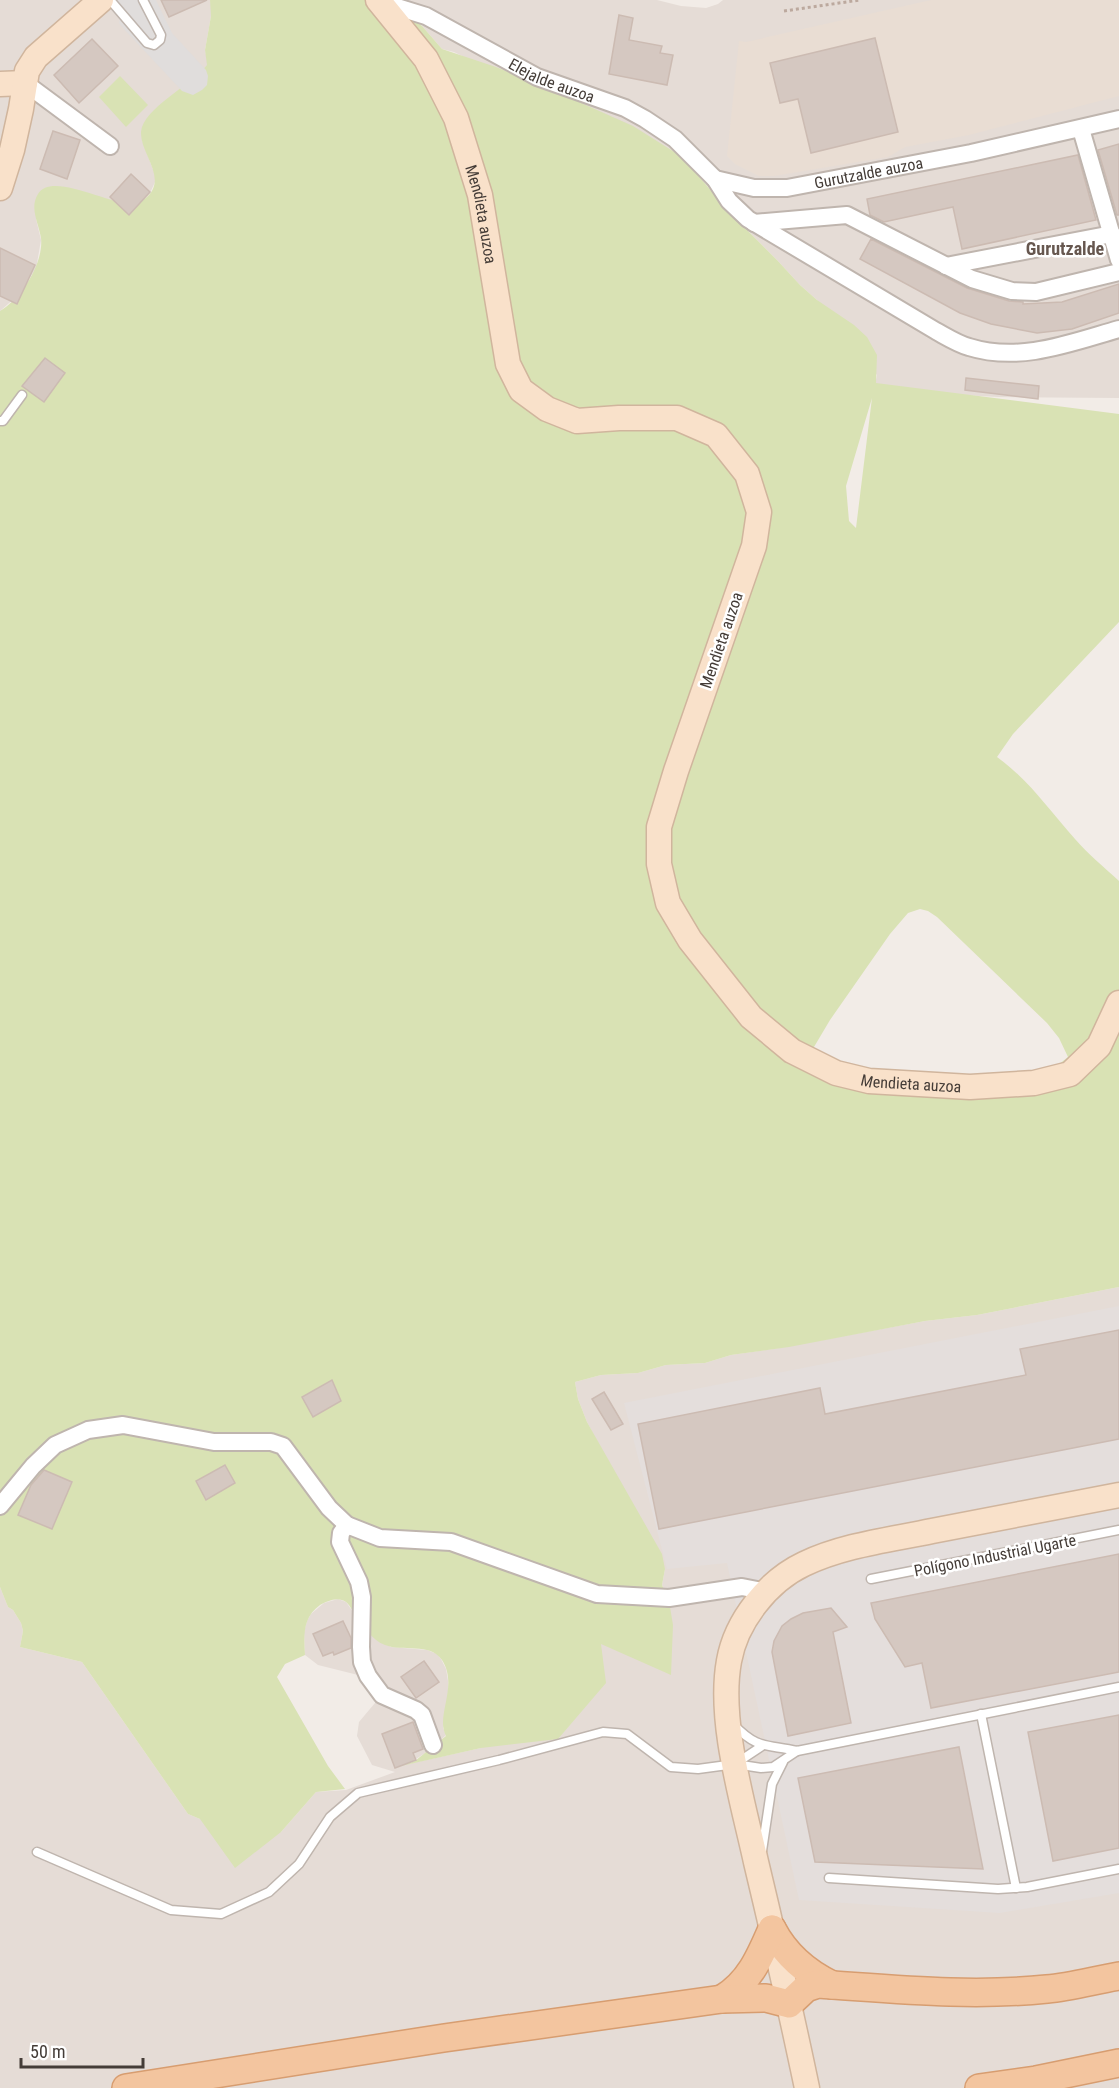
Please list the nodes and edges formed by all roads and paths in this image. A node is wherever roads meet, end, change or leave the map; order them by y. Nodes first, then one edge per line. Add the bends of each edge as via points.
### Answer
1 (101, 0) edge
2 (110, 0) edge
3 (143, 0) edge
4 (860, 0) edge
5 (382, 4) edge
6 (784, 11) dead end
7 (25, 83) junction
8 (0, 84) edge
9 (1119, 119) edge
10 (1081, 129) junction
11 (110, 146) dead end
12 (715, 179) junction
13 (0, 188) edge
14 (754, 223) junction
15 (1112, 234) junction
16 (1119, 260) edge
17 (946, 266) junction
18 (1119, 272) edge
19 (1119, 329) edge
20 (22, 395) dead end
21 (0, 421) edge
22 (1119, 1003) edge
23 (1119, 1495) edge
24 (0, 1506) edge
25 (347, 1525) junction
26 (1119, 1530) edge
27 (871, 1579) dead end
28 (767, 1592) junction
29 (1119, 1687) edge
30 (981, 1714) junction
31 (727, 1718) junction
32 (434, 1745) dead end
33 (762, 1746) junction
34 (797, 1751) junction
35 (783, 1762) junction
36 (735, 1764) junction
37 (37, 1852) dead end
38 (1119, 1869) edge
39 (759, 1872) junction
40 (829, 1878) dead end
41 (1016, 1888) junction
42 (772, 1929) junction
43 (1119, 1976) edge
44 (832, 1985) junction
45 (722, 1999) junction
46 (789, 2004) junction
47 (1119, 2063) edge
48 (126, 2088) edge
49 (807, 2088) edge
50 (979, 2088) edge

1 - 7 street via 36,57
2 - 3 lane via 147,43 154,45 161,34
4 - 6 path
5 - 12 street, Elejalde auzoa via 426,16 537,77 625,108 675,139
5 - 22 street, Mendieta auzoa via 426,60 456,118 480,195 508,364 521,390 547,410 577,421 677,418 716,435 747,474 759,512 754,546 659,827 659,864 668,903 690,940 751,1017 792,1051 836,1073 869,1081 970,1087 1034,1083 1070,1074 1099,1046
7 - 8 street
7 - 11 street
7 - 13 street
9 - 10 street, Gurutzalde auzoa
10 - 12 street, Gurutzalde auzoa via 787,188 754,188
10 - 15 street
12 - 14 street via 729,201
14 - 17 street via 848,214
14 - 19 street via 936,332 969,347 1001,354 1042,351
15 - 16 street
15 - 17 street
17 - 18 street via 992,286 1036,292
20 - 21 lane
23 - 28 street via 823,1556 802,1565
24 - 25 street via 55,1445 88,1430 123,1425 214,1442 270,1442 284,1446 328,1508
25 - 28 street via 380,1538 450,1542 597,1594 669,1598 742,1587
25 - 32 street via 340,1542 362,1597 362,1662 382,1695 422,1715
26 - 27 lane, Polígono Industrial Ugarte
28 - 31 street via 740,1628 732,1648 725,1696
29 - 30 lane
30 - 34 lane
30 - 41 lane
31 - 33 lane
31 - 36 street
33 - 34 lane
33 - 36 lane
34 - 35 lane
35 - 36 lane via 761,1768
35 - 39 lane via 772,1784
36 - 37 lane via 698,1769 671,1767 627,1734 603,1732 358,1793 330,1817 299,1864 268,1892 221,1914 171,1910
36 - 39 street
38 - 41 lane
39 - 42 street
40 - 41 lane
42 - 44 main road via 779,1943 804,1968
42 - 45 main road via 754,1968 734,1992
42 - 46 street
43 - 44 main road via 1048,1989 988,1993
44 - 46 main road via 806,1988
45 - 46 main road via 766,1998
45 - 48 main road
46 - 49 street
47 - 50 main road

